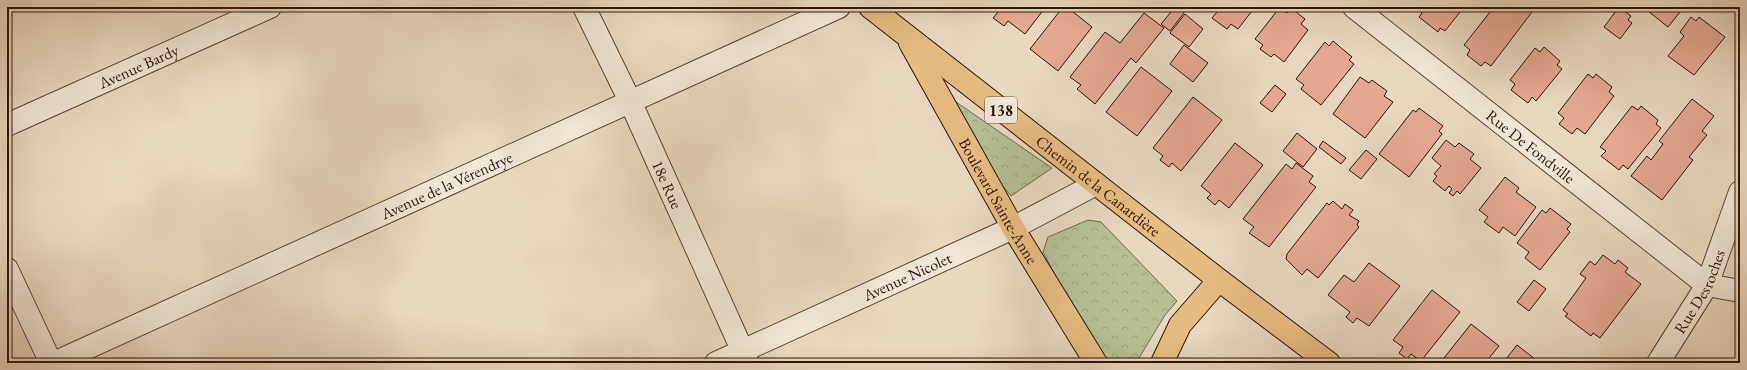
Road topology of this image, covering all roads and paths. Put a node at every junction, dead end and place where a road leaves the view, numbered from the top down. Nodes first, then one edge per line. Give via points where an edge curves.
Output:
1 (270, 7) edge
2 (584, 7) edge
3 (839, 7) edge
4 (870, 7) edge
5 (1354, 7) edge
6 (906, 35) junction
7 (630, 101) junction
8 (7, 125) edge
9 (1096, 184) junction
10 (1740, 192) edge
11 (1013, 228) junction
12 (7, 269) edge
13 (1219, 280) junction
14 (1707, 285) junction
15 (1740, 291) edge
16 (746, 357) edge
17 (52, 363) edge
18 (716, 363) edge
19 (1096, 363) edge
20 (1162, 363) edge
21 (1329, 363) edge
22 (1658, 363) edge

1 - 8 street, Avenue Bardy
2 - 7 street, 18e Rue
3 - 7 street, Avenue de la Vérendrye
4 - 6 main road, Chemin de la Canardière / 138
5 - 14 street, Rue De Fondville
6 - 9 main road, Chemin de la Canardière / 138
6 - 11 main road, Boulevard Sainte-Anne / 138
7 - 16 street, 18e Rue
7 - 17 street, Avenue de la Vérendrye
9 - 11 street, Avenue Nicolet
9 - 13 main road, Chemin de la Canardière / 138
10 - 14 street, Rue Desroches
11 - 16 street, Avenue Nicolet
11 - 19 main road, Boulevard Sainte-Anne / 138
12 - 17 street
13 - 20 main road via 1180,325
13 - 21 main road, Chemin de la Canardière
14 - 15 street
14 - 22 street, Rue Desroches
16 - 18 street, Avenue Nicolet

